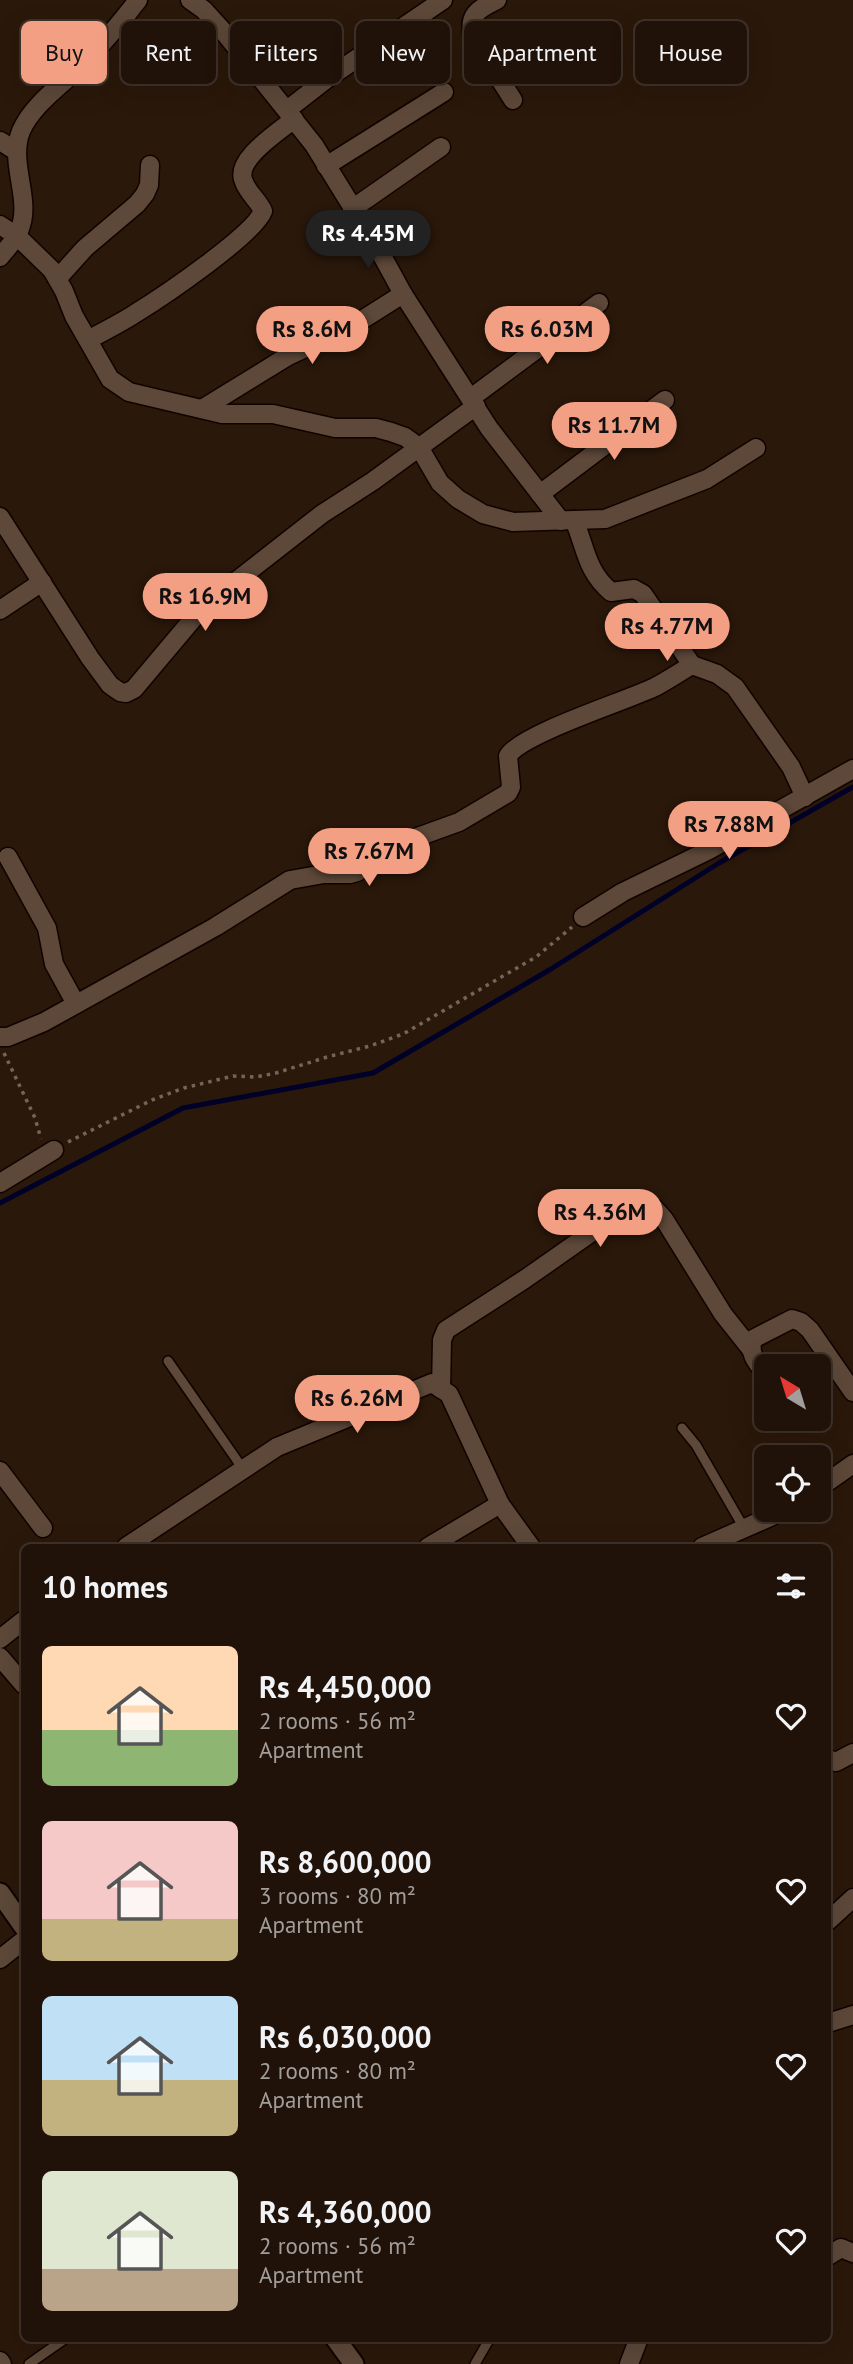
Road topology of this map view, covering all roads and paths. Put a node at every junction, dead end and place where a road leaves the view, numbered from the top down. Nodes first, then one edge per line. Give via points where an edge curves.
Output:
1 (138, 0) edge
2 (190, 0) edge
3 (443, 0) edge
4 (497, 0) edge
5 (444, 92) dead end
6 (513, 100) dead end
7 (290, 115) junction
8 (0, 141) edge
9 (441, 148) dead end
10 (16, 151) junction
11 (150, 165) dead end
12 (327, 166) junction
13 (352, 209) junction
14 (0, 225) edge
15 (17, 236) junction
16 (0, 257) edge
17 (58, 278) junction
18 (403, 294) junction
19 (599, 303) dead end
20 (88, 340) junction
21 (665, 400) dead end
22 (473, 402) junction
23 (202, 409) junction
24 (419, 446) junction
25 (756, 448) dead end
26 (540, 494) junction
27 (0, 517) edge
28 (567, 521) junction
29 (42, 582) junction
30 (0, 610) edge
31 (692, 664) junction
32 (853, 769) edge
33 (805, 797) junction
34 (8, 856) dead end
35 (583, 917) joint
36 (76, 1004) junction
37 (0, 1037) edge
38 (0, 1045) edge
39 (54, 1150) junction
40 (0, 1183) edge
41 (750, 1348) junction
42 (754, 1357) edge
43 (168, 1361) dead end
44 (441, 1389) junction
45 (853, 1392) edge
46 (682, 1428) dead end
47 (853, 1464) edge
48 (243, 1469) junction
49 (0, 1471) edge
50 (831, 1480) edge
51 (500, 1504) junction
52 (758, 1522) edge
53 (43, 1528) dead end
54 (744, 1528) junction
55 (130, 1544) edge
56 (433, 1544) edge
57 (529, 1544) edge
58 (709, 1544) edge
59 (21, 1622) edge
60 (0, 1639) edge
61 (0, 1657) edge
62 (21, 1682) edge
63 (853, 1753) edge
64 (831, 1760) edge
65 (0, 1893) edge
66 (853, 1898) edge
67 (831, 1918) edge
68 (21, 1923) edge
69 (21, 1942) edge
70 (0, 1959) edge
71 (853, 2015) edge
72 (831, 2022) edge
73 (853, 2253) edge
74 (831, 2254) edge
75 (60, 2342) edge
76 (338, 2342) edge
77 (488, 2342) edge
78 (637, 2342) edge
79 (29, 2364) edge
80 (354, 2364) edge
81 (475, 2364) edge
82 (629, 2364) edge

1 - 10 street via 86,61 33,112
2 - 7 street via 223,31
3 - 7 street via 328,78
4 - 6 street via 473,15 470,26
5 - 12 street
7 - 12 street
7 - 20 street via 243,165 243,181 263,211 260,218 242,237 135,314
8 - 10 street
9 - 13 street
10 - 15 street via 22,202
11 - 17 street via 149,185 137,204
12 - 13 street
13 - 18 street
14 - 15 street
15 - 16 street
15 - 17 street
17 - 20 street
18 - 22 street
18 - 23 street
19 - 22 street
20 - 23 street via 110,379 129,392
21 - 26 street
22 - 24 street
22 - 26 street
23 - 24 street via 222,414 273,414 335,428 376,428
24 - 28 street via 440,483 483,514 513,522
24 - 29 street via 203,607 126,693 110,685
25 - 28 street via 708,479 605,519
26 - 28 street
27 - 29 street
28 - 31 street via 603,585 611,592 634,589 643,594
29 - 30 street
31 - 33 street via 735,687 791,767
31 - 36 street via 655,687 516,746 508,756 511,787 489,806 401,843 357,872 290,880
32 - 33 street
33 - 35 street
34 - 36 street via 47,928 54,964
35 - 39 path via 536,957 402,1034 276,1073 233,1076 184,1088
36 - 37 street
38 - 39 path via 44,1146
39 - 40 street
41 - 42 street
41 - 44 street via 723,1314 664,1219 646,1206 622,1210 446,1330
41 - 45 street via 754,1339 780,1324 792,1319 801,1322
43 - 48 lane
44 - 48 street via 432,1383 277,1447
44 - 51 street via 449,1394
46 - 54 lane
47 - 50 street
48 - 55 street
49 - 53 street
51 - 56 street
51 - 57 street
52 - 54 street
54 - 58 street
59 - 60 street
61 - 62 street
63 - 64 street
65 - 68 street
66 - 67 street
69 - 70 street
71 - 72 street
73 - 74 street via 841,2248
75 - 79 lane
76 - 80 street
77 - 81 lane
78 - 82 street

